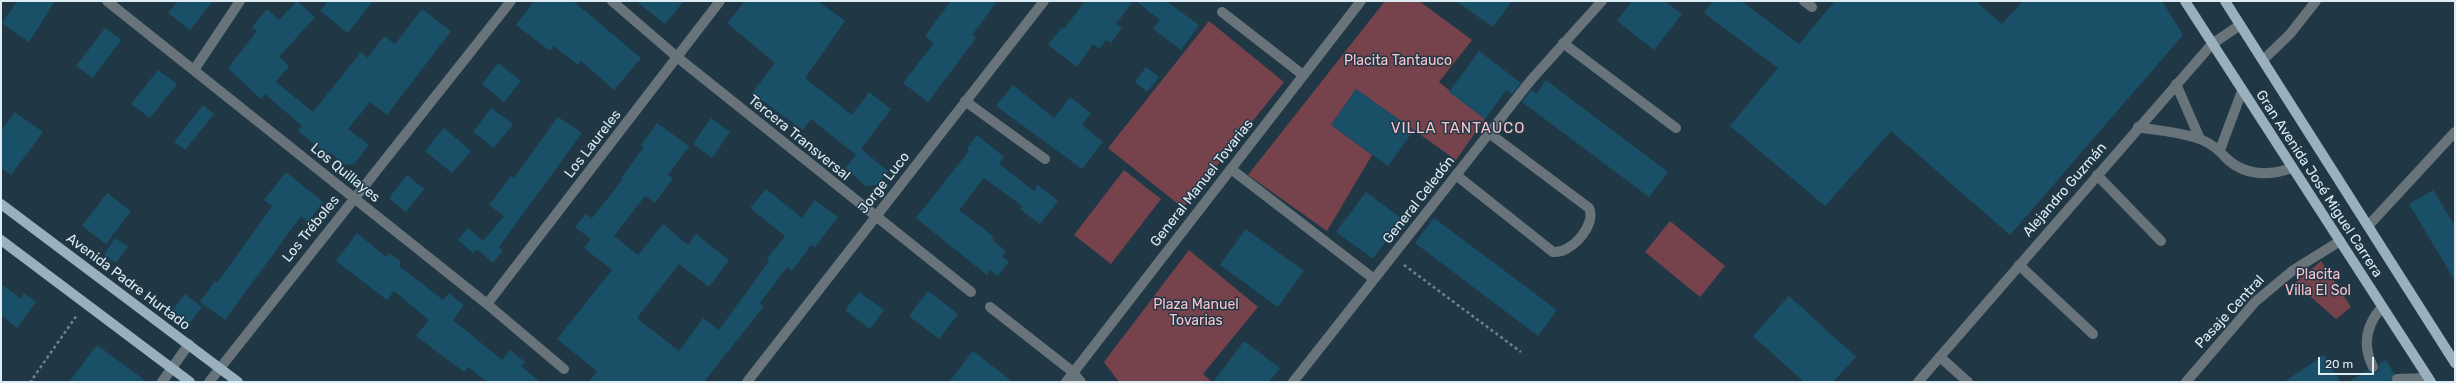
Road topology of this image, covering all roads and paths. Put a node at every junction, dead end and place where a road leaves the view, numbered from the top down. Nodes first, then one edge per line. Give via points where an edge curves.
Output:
1 (107, 1) edge
2 (240, 1) edge
3 (511, 1) edge
4 (612, 1) edge
5 (720, 1) edge
6 (1044, 1) edge
7 (1361, 1) edge
8 (1602, 1) edge
9 (2185, 1) edge
10 (2225, 1) edge
11 (2316, 1) edge
12 (1222, 12) dead end
13 (2240, 25) junction
14 (1563, 43) junction
15 (2212, 44) junction
16 (677, 57) junction
17 (2263, 60) junction
18 (194, 70) junction
19 (1303, 75) junction
20 (2176, 84) junction
21 (2242, 91) junction
22 (966, 101) junction
23 (1676, 128) dead end
24 (2138, 128) junction
25 (2455, 132) edge
26 (1489, 133) junction
27 (2200, 139) junction
28 (2220, 150) junction
29 (1046, 159) dead end
30 (2292, 168) junction
31 (1231, 169) junction
32 (1456, 175) junction
33 (2097, 175) junction
34 (354, 198) junction
35 (1, 204) edge
36 (875, 217) junction
37 (2368, 226) junction
38 (1, 240) edge
39 (2161, 241) dead end
40 (2340, 241) junction
41 (1392, 256) junction
42 (2019, 265) junction
43 (1374, 280) junction
44 (971, 292) dead end
45 (86, 304) junction
46 (487, 304) junction
47 (990, 307) dead end
48 (2382, 307) junction
49 (2093, 334) dead end
50 (189, 344) junction
51 (1521, 352) dead end
52 (1940, 357) junction
53 (2455, 363) edge
54 (2372, 367) dead end
55 (172, 368) junction
56 (219, 368) junction
57 (564, 369) dead end
58 (1073, 372) junction
59 (2396, 379) dead end
60 (2429, 380) edge
61 (33, 382) edge
62 (162, 382) edge
63 (190, 382) edge
64 (209, 382) edge
65 (238, 382) edge
66 (747, 382) edge
67 (1066, 382) edge
68 (1081, 382) edge
69 (1293, 382) edge
70 (1918, 382) edge
71 (1968, 382) edge
72 (2186, 382) edge

1 - 18 street, Los Quillayes
2 - 18 street
3 - 34 street, Los Tréboles
4 - 16 street, Tercera Transversal
5 - 16 street, Los Laureles
6 - 22 street, Jorge Luco
7 - 19 street, General Manuel Tovarias
8 - 14 street, General Celedón
9 - 15 main road, Gran Avenida José Miguel Carrera
10 - 13 main road, Gran Avenida José Miguel Carrera
11 - 17 street via 2290,34
12 - 19 street
13 - 15 street, Alejandro Guzmán
13 - 17 main road, Gran Avenida José Miguel Carrera
14 - 23 street
14 - 26 street, General Celedón
15 - 20 street, Alejandro Guzmán
15 - 21 main road, Gran Avenida José Miguel Carrera
16 - 36 street, Tercera Transversal
16 - 46 street, Los Laureles
17 - 37 main road, Gran Avenida José Miguel Carrera
18 - 34 street, Los Quillayes
19 - 31 street, General Manuel Tovarias
20 - 24 street, Alejandro Guzmán
20 - 27 street
21 - 28 street
21 - 30 main road, Gran Avenida José Miguel Carrera
22 - 29 street
22 - 36 street, Jorge Luco
24 - 27 street
24 - 33 street, Alejandro Guzmán
25 - 37 street
26 - 32 street, General Celedón
26 - 32 street via 1590,208 1592,215 1589,226 1567,250 1553,252
27 - 28 street
28 - 30 street via 2233,163 2254,172 2273,173
30 - 40 main road, Gran Avenida José Miguel Carrera
31 - 43 street
31 - 58 street, General Manuel Tovarias
32 - 41 street, General Celedón
33 - 39 street
33 - 42 street, Alejandro Guzmán
34 - 46 street, Los Quillayes
34 - 56 street, Los Tréboles
35 - 50 main road, Avenida Padre Hurtado
36 - 44 street, Tercera Transversal
36 - 66 street, Jorge Luco
37 - 53 main road, Gran Avenida José Miguel Carrera
38 - 45 main road
40 - 48 main road, Gran Avenida José Miguel Carrera
40 - 72 street, Pasaje Central via 2292,271 2259,298
41 - 43 street, General Celedón
41 - 51 path
42 - 49 street
42 - 52 street, Alejandro Guzmán
43 - 69 street, General Celedón
45 - 55 main road
45 - 61 path via 31,380
46 - 57 street, Los Quillayes
47 - 58 street
48 - 54 street via 2374,316 2367,336 2368,357
48 - 60 main road, Gran Avenida José Miguel Carrera
50 - 55 street
50 - 56 main road, Avenida Padre Hurtado
52 - 70 street, Alejandro Guzmán
52 - 71 street
55 - 62 street
55 - 63 main road
56 - 64 street, Los Tréboles
56 - 65 main road, Avenida Padre Hurtado
58 - 67 street, General Manuel Tovarias
58 - 68 street
59 - 60 street

